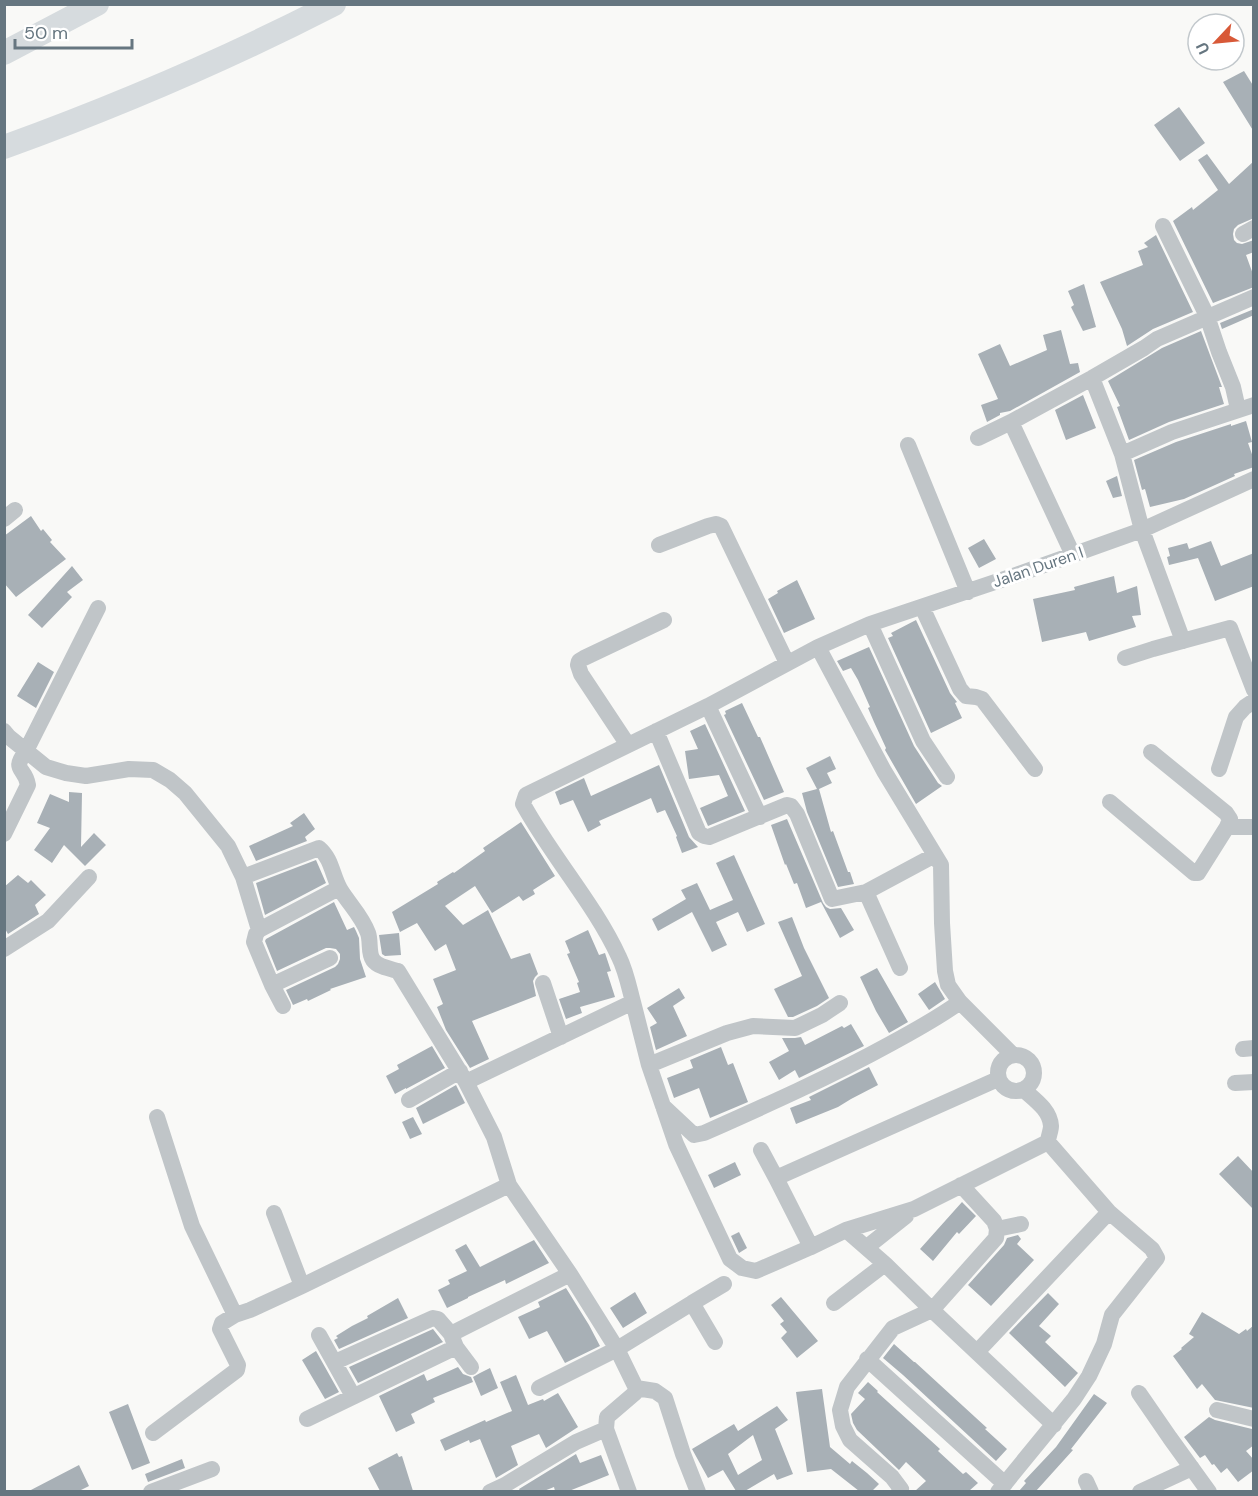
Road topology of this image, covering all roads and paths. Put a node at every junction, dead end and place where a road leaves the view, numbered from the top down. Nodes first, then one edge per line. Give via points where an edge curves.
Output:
1 (97, 4) edge
2 (334, 4) edge
3 (4, 53) edge
4 (4, 147) edge
5 (1163, 226) dead end
6 (1254, 297) edge
7 (1207, 316) junction
8 (1092, 378) junction
9 (1246, 407) edge
10 (1011, 422) junction
11 (978, 438) dead end
12 (908, 445) dead end
13 (1122, 454) junction
14 (1254, 479) edge
15 (1142, 530) junction
16 (659, 545) dead end
17 (1074, 555) junction
18 (968, 592) junction
19 (922, 607) junction
20 (98, 608) dead end
21 (664, 620) dead end
22 (870, 624) junction
23 (1183, 641) junction
24 (818, 647) junction
25 (1125, 658) dead end
26 (787, 663) junction
27 (1254, 690) edge
28 (1254, 701) edge
29 (708, 706) junction
30 (4, 731) edge
31 (656, 731) junction
32 (628, 745) junction
33 (26, 751) junction
34 (1151, 752) dead end
35 (1035, 769) dead end
36 (1219, 769) dead end
37 (947, 777) dead end
38 (1110, 802) dead end
39 (760, 817) junction
40 (1227, 827) junction
41 (1254, 827) edge
42 (4, 834) edge
43 (935, 855) junction
44 (89, 877) dead end
45 (243, 877) junction
46 (339, 888) junction
47 (866, 892) junction
48 (259, 930) junction
49 (4, 949) edge
50 (330, 958) dead end
51 (900, 968) dead end
52 (543, 983) dead end
53 (272, 985) junction
54 (633, 1002) junction
55 (960, 1002) junction
56 (840, 1003) dead end
57 (283, 1006) dead end
58 (561, 1037) junction
59 (1013, 1055) junction
60 (649, 1065) junction
61 (463, 1077) junction
62 (998, 1079) junction
63 (1254, 1082) edge
64 (1235, 1083) dead end
65 (1024, 1090) junction
66 (409, 1100) dead end
67 (663, 1105) junction
68 (157, 1117) dead end
69 (1048, 1142) junction
70 (761, 1150) dead end
71 (776, 1178) junction
72 (510, 1185) junction
73 (961, 1185) junction
74 (914, 1209) junction
75 (1109, 1212) junction
76 (274, 1213) dead end
77 (1021, 1224) dead end
78 (997, 1229) junction
79 (846, 1230) junction
80 (811, 1247) junction
81 (867, 1247) junction
82 (885, 1264) junction
83 (570, 1274) junction
84 (724, 1284) dead end
85 (302, 1286) junction
86 (693, 1303) junction
87 (834, 1303) dead end
88 (932, 1310) junction
89 (235, 1315) junction
90 (319, 1335) dead end
91 (453, 1340) junction
92 (715, 1342) dead end
93 (617, 1349) junction
94 (977, 1352) junction
95 (867, 1359) junction
96 (335, 1362) junction
97 (471, 1367) dead end
98 (539, 1388) dead end
99 (636, 1388) junction
100 (1139, 1393) dead end
101 (353, 1396) junction
102 (1217, 1410) dead end
103 (307, 1419) dead end
104 (1254, 1419) edge
105 (1054, 1425) junction
106 (606, 1429) junction
107 (153, 1433) dead end
108 (1192, 1468) junction
109 (212, 1469) dead end
110 (184, 1486) edge
111 (1002, 1488) edge
112 (152, 1491) edge
113 (490, 1491) edge
114 (628, 1491) edge
115 (698, 1491) edge
116 (899, 1491) edge
117 (1140, 1491) edge
118 (1209, 1491) edge

1 - 3 highway
2 - 4 highway via 132,98
5 - 7 street
6 - 7 street
7 - 8 street via 1157,339
7 - 9 street via 1233,387
8 - 10 street
8 - 13 street
9 - 13 street
10 - 11 street
10 - 17 street
12 - 18 street
13 - 15 street
14 - 15 street, Jalan Duren I
15 - 17 street, Jalan Duren I
15 - 23 street
16 - 26 street via 708,526 721,526
17 - 18 street, Jalan Duren I
18 - 19 street, Jalan Duren I
19 - 22 street, Jalan Duren I
19 - 35 street via 960,689 966,696 982,699
20 - 33 street
21 - 32 street via 579,661 586,682
22 - 24 street, Jalan Duren I
22 - 37 street via 923,741
23 - 25 street
23 - 27 street via 1230,628
24 - 26 street, Jalan Duren I
24 - 43 street via 884,771
26 - 29 street, Jalan Duren I
28 - 36 street via 1236,717
29 - 31 street, Jalan Duren I
29 - 39 street
30 - 33 street
31 - 32 street, Jalan Duren I
31 - 39 street via 699,834 709,837
32 - 54 street, Jalan Duren I via 526,795 523,804 610,939
33 - 42 street via 18,765 28,785
33 - 45 street via 46,767 66,773 86,776 129,769 153,771 170,780 228,846
34 - 40 street via 1226,813 1230,819
38 - 40 street via 1196,874
39 - 47 street via 791,806 832,898
40 - 41 street
43 - 47 street
43 - 55 street via 941,866 945,971 948,985
44 - 49 street via 48,921
45 - 46 street via 320,848
45 - 48 street
46 - 48 street
46 - 61 street via 367,930 374,961 399,971
47 - 51 street
48 - 53 street via 254,942
50 - 53 street
52 - 58 street
53 - 57 street
54 - 58 street
54 - 60 street
55 - 59 street
55 - 67 street via 783,1099 704,1133 694,1135
56 - 60 street via 795,1028 753,1026
58 - 61 street
59 - 62 street via 1003,1059 997,1068
59 - 65 street via 1020,1055 1032,1065 1033,1079
60 - 67 street
61 - 66 street
61 - 72 street via 494,1137
62 - 65 street via 1013,1092
62 - 71 street
63 - 64 street
65 - 69 street via 1048,1116
67 - 80 street via 676,1144 730,1259 742,1268 756,1271
68 - 89 street via 192,1226
69 - 73 street
69 - 75 street
70 - 71 street
71 - 80 street
72 - 83 street
72 - 85 street
73 - 74 street
73 - 78 street
74 - 79 street
74 - 81 street
75 - 94 street
75 - 105 street via 1152,1249 1157,1258 1112,1315 1089,1376
76 - 85 street
77 - 78 street
78 - 88 street via 996,1238
79 - 80 street
79 - 81 street
81 - 82 street
82 - 87 street
82 - 88 street
83 - 91 street
83 - 93 street
84 - 86 street
85 - 89 street
86 - 92 street
86 - 93 street
88 - 94 street
88 - 95 street via 893,1328
89 - 107 street via 222,1323 220,1329 237,1370
90 - 96 street
91 - 96 street via 438,1319 433,1318
91 - 97 street
91 - 101 street
93 - 98 street
93 - 99 street
94 - 105 street
95 - 111 street
95 - 116 street via 847,1387 840,1410 843,1426 850,1440 900,1486
96 - 101 street
99 - 106 street via 635,1394 607,1417
99 - 115 street via 655,1391 665,1398
100 - 108 street
101 - 103 street
102 - 104 street
105 - 111 street
106 - 113 street
106 - 114 street
108 - 117 street
108 - 118 street
109 - 110 street
110 - 112 street

